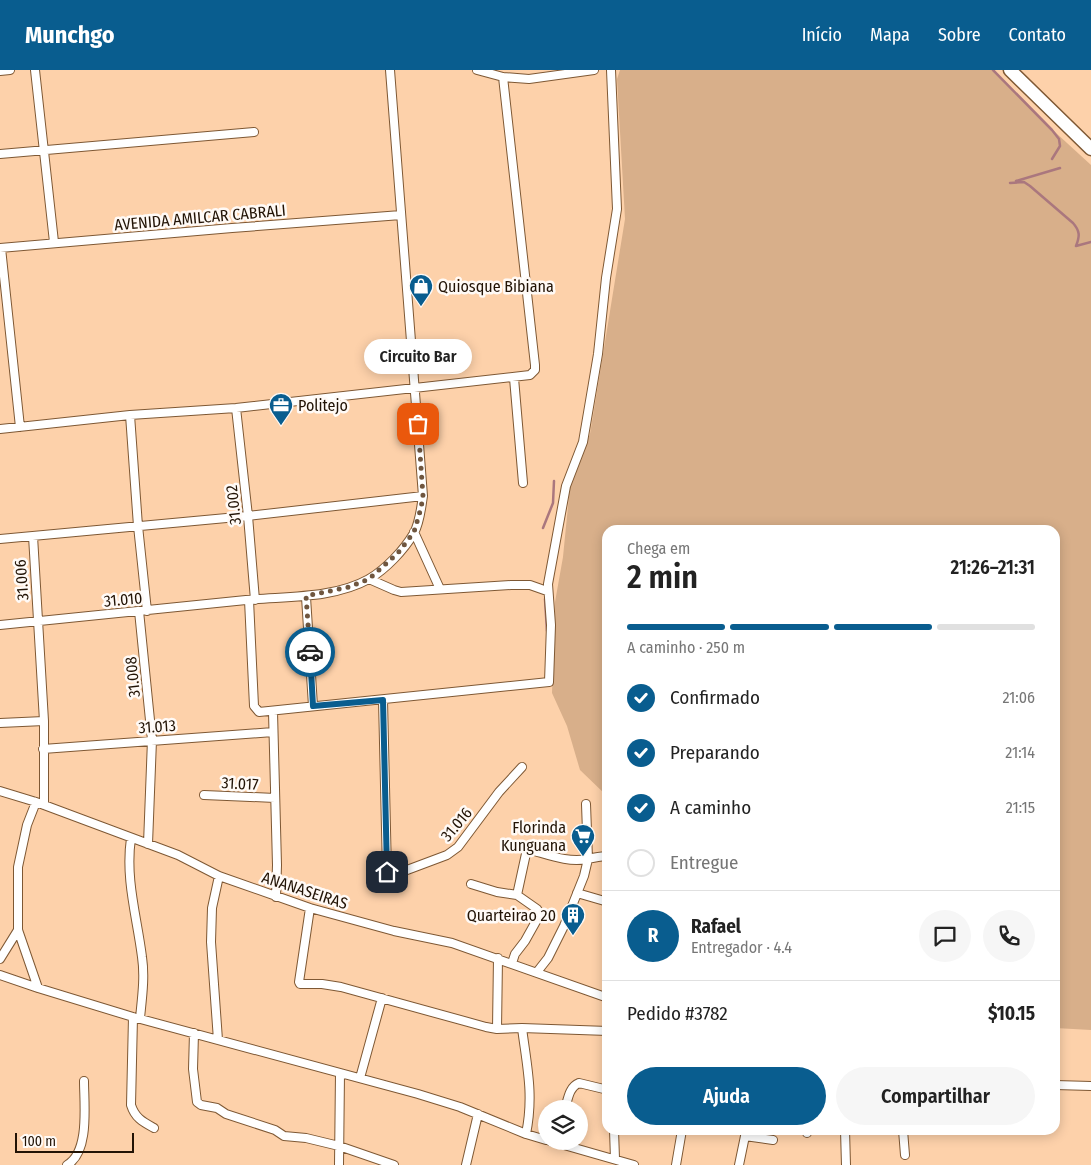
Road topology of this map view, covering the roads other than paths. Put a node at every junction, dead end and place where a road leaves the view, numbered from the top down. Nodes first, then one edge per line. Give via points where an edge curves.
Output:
1 (10, 70) edge
2 (35, 70) edge
3 (390, 70) edge
4 (594, 70) edge
5 (611, 70) edge
6 (1010, 70) edge
7 (0, 71) edge
8 (482, 71) edge
9 (503, 77) junction
10 (254, 132) dead end
11 (1088, 143) edge
12 (44, 149) junction
13 (0, 154) edge
14 (401, 215) junction
15 (54, 242) junction
16 (1, 248) edge
17 (514, 378) junction
18 (416, 388) junction
19 (236, 408) junction
20 (130, 415) junction
21 (20, 427) junction
22 (0, 429) edge
23 (523, 483) dead end
24 (423, 496) junction
25 (248, 516) junction
26 (138, 526) junction
27 (414, 532) junction
28 (32, 536) junction
29 (0, 539) edge
30 (369, 579) junction
31 (440, 589) junction
32 (547, 591) junction
33 (306, 596) junction
34 (252, 600) junction
35 (143, 611) junction
36 (38, 621) junction
37 (0, 625) edge
38 (383, 700) junction
39 (313, 706) junction
40 (273, 712) junction
41 (44, 721) junction
42 (0, 723) edge
43 (273, 732) junction
44 (152, 740) junction
45 (43, 749) junction
46 (522, 767) dead end
47 (0, 791) edge
48 (204, 795) dead end
49 (275, 798) junction
50 (36, 802) junction
51 (586, 804) dead end
52 (44, 805) junction
53 (131, 838) junction
54 (148, 844) junction
55 (602, 857) edge
56 (588, 859) junction
57 (218, 876) junction
58 (471, 884) dead end
59 (577, 893) junction
60 (517, 895) junction
61 (276, 897) junction
62 (602, 900) edge
63 (310, 908) junction
64 (18, 930) junction
65 (498, 958) junction
66 (0, 959) edge
67 (512, 963) junction
68 (538, 972) junction
69 (0, 974) edge
70 (38, 988) junction
71 (602, 996) edge
72 (382, 998) junction
73 (136, 1018) junction
74 (497, 1028) junction
75 (522, 1028) junction
76 (602, 1031) edge
77 (194, 1033) junction
78 (218, 1040) junction
79 (340, 1073) junction
80 (360, 1078) junction
81 (84, 1081) dead end
82 (1060, 1085) edge
83 (1091, 1086) edge
84 (602, 1089) edge
85 (568, 1100) edge
86 (478, 1114) junction
87 (154, 1128) dead end
88 (526, 1134) junction
89 (615, 1135) edge
90 (681, 1135) edge
91 (845, 1135) edge
92 (903, 1135) edge
93 (538, 1137) edge
94 (773, 1140) dead end
95 (339, 1146) junction
96 (581, 1150) edge
97 (905, 1155) dead end
98 (620, 1162) edge
99 (68, 1165) edge
100 (338, 1165) edge
101 (394, 1165) edge
102 (466, 1165) edge
103 (634, 1165) edge
104 (676, 1165) edge
105 (739, 1165) edge
106 (846, 1165) edge

1 - 7 street
2 - 12 street
3 - 14 street
4 - 9 street via 529,79
5 - 32 street via 617,210 583,442 566,486
6 - 11 main road
8 - 9 street
9 - 17 street via 535,365 530,375
10 - 12 street
12 - 13 street
12 - 15 street
14 - 15 street, AVENIDA AMILCAR CABRALI
14 - 18 street
15 - 16 street, AVENIDA AMILCAR CABRALI
16 - 21 street
17 - 18 street
17 - 23 street
18 - 19 street
18 - 24 street
19 - 20 street
19 - 25 street, 31.002
20 - 21 street
20 - 26 street, 31.008
21 - 22 street
24 - 25 street
24 - 27 street
25 - 26 street
25 - 34 street, 31.002
26 - 28 street
26 - 35 street, 31.008
27 - 30 street via 398,553
27 - 31 street
28 - 29 street
28 - 36 street, 31.006
30 - 31 street via 401,592
30 - 33 street, 31.010 via 349,587
31 - 32 street via 530,585
32 - 38 street via 551,626 549,682
33 - 34 street, 31.010
33 - 39 street
34 - 35 street, 31.010
34 - 40 street, 31.002 via 254,706 260,712
35 - 36 street, 31.010
35 - 44 street, 31.008
36 - 37 street, 31.010
36 - 41 street, 31.006
38 - 39 street
38 - 46 street, 31.016 via 387,872 390,874 439,858 458,847
39 - 40 street
40 - 43 street
41 - 42 street
41 - 45 street, 31.006
43 - 44 street, 31.013
43 - 49 street
44 - 45 street, 31.013
44 - 54 street, 31.008
45 - 52 street, 31.006
47 - 50 street, ANANASEIRAS
48 - 49 street, 31.017
49 - 61 street
50 - 52 street, ANANASEIRAS
50 - 64 street via 26,825 18,867
51 - 56 street
52 - 53 street, ANANASEIRAS
53 - 54 street, ANANASEIRAS
53 - 73 street via 128,875 142,958 143,991
54 - 57 street, ANANASEIRAS
55 - 56 street
56 - 59 street
56 - 60 street via 552,856 527,849
57 - 61 street, ANANASEIRAS
57 - 78 street via 212,908 211,942
58 - 60 street
59 - 62 street
59 - 68 street via 562,931
60 - 67 street via 530,903 539,916
61 - 63 street, ANANASEIRAS
63 - 65 street, ANANASEIRAS via 452,943
63 - 72 street via 300,984 341,987
64 - 66 street
64 - 70 street
65 - 67 street, ANANASEIRAS
65 - 74 street
67 - 68 street, ANANASEIRAS
68 - 71 street, ANANASEIRAS
69 - 70 street
70 - 73 street
72 - 74 street via 486,1028
72 - 80 street
73 - 77 street
73 - 87 street via 131,1105 140,1120
74 - 75 street
75 - 76 street
75 - 88 street via 531,1089
77 - 78 street
77 - 95 street via 197,1102 284,1136
78 - 79 street
79 - 80 street
79 - 95 street
80 - 86 street
81 - 99 street via 84,1132 74,1159
82 - 83 street
84 - 85 street via 575,1084
86 - 88 street
86 - 102 street
88 - 93 street
89 - 98 street
90 - 104 street
91 - 106 street
92 - 97 street
94 - 105 street via 745,1136
95 - 100 street
95 - 101 street
96 - 98 street
98 - 103 street

